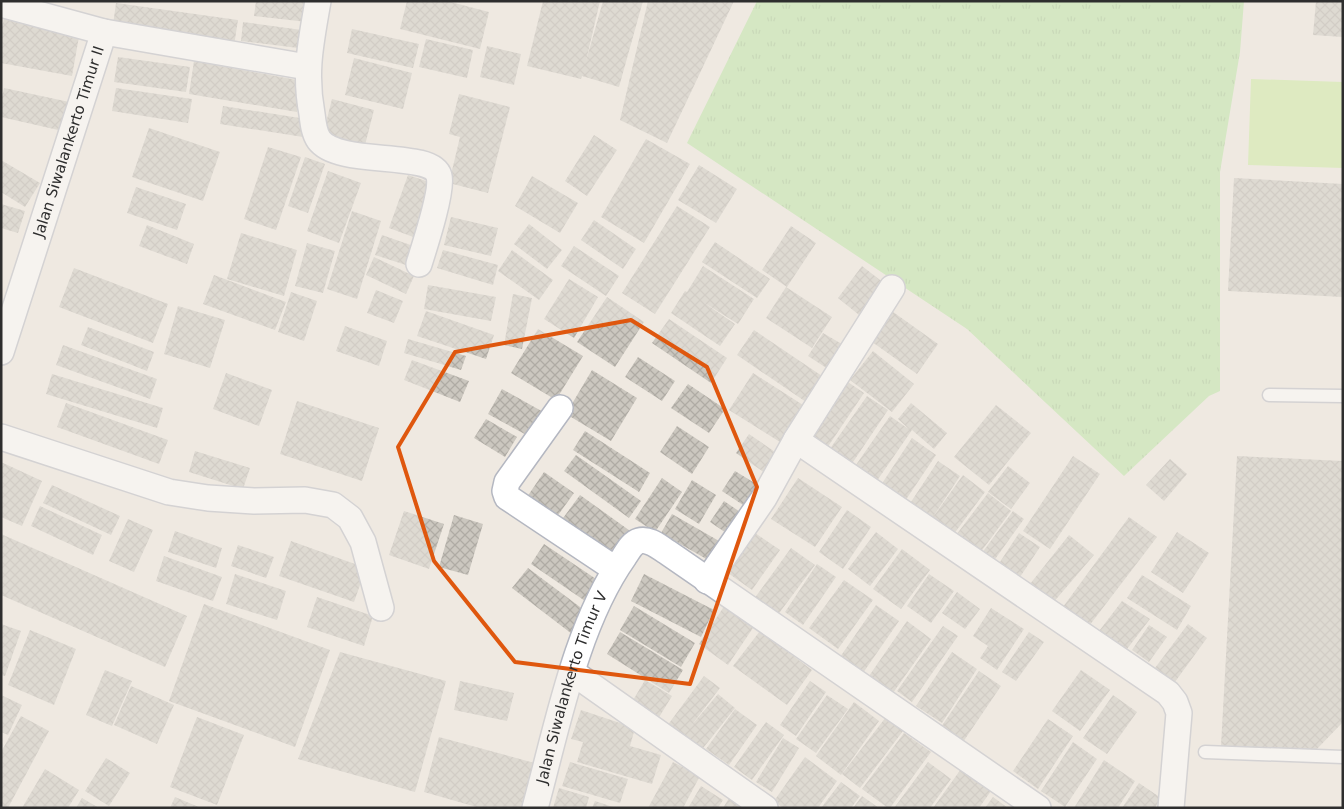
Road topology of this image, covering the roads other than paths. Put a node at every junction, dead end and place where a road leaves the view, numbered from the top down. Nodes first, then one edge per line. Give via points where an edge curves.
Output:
1 (318, 1) edge
2 (1, 4) edge
3 (104, 32) junction
4 (307, 68) junction
5 (419, 264) dead end
6 (892, 288) dead end
7 (1, 352) edge
8 (1269, 394) dead end
9 (1343, 396) edge
10 (560, 408) dead end
11 (1, 437) edge
12 (796, 440) junction
13 (616, 569) junction
14 (707, 581) junction
15 (381, 608) dead end
16 (572, 672) junction
17 (1205, 752) dead end
18 (1343, 757) edge
19 (535, 808) edge
20 (765, 808) edge
21 (1038, 808) edge
22 (1171, 808) edge

1 - 4 street
2 - 3 street, Jalan Siwalankerto Timur II
3 - 4 street
3 - 7 street, Jalan Siwalankerto Timur II
4 - 5 street via 314,127 326,146 350,154 420,163 439,173 435,207
6 - 12 street
8 - 9 lane
10 - 13 street via 507,482 505,491 508,497
11 - 15 street via 169,492 208,498 305,500 333,505 350,518 363,542
12 - 14 street via 764,498
12 - 22 street via 1168,694 1179,713
13 - 14 street, Jalan Siwalankerto Timur V via 632,545 647,541
13 - 16 street, Jalan Siwalankerto Timur V via 594,612
14 - 21 street, Jalan Siwalankerto Timur V
16 - 19 street, Jalan Siwalankerto Timur V
16 - 20 street
17 - 18 lane

